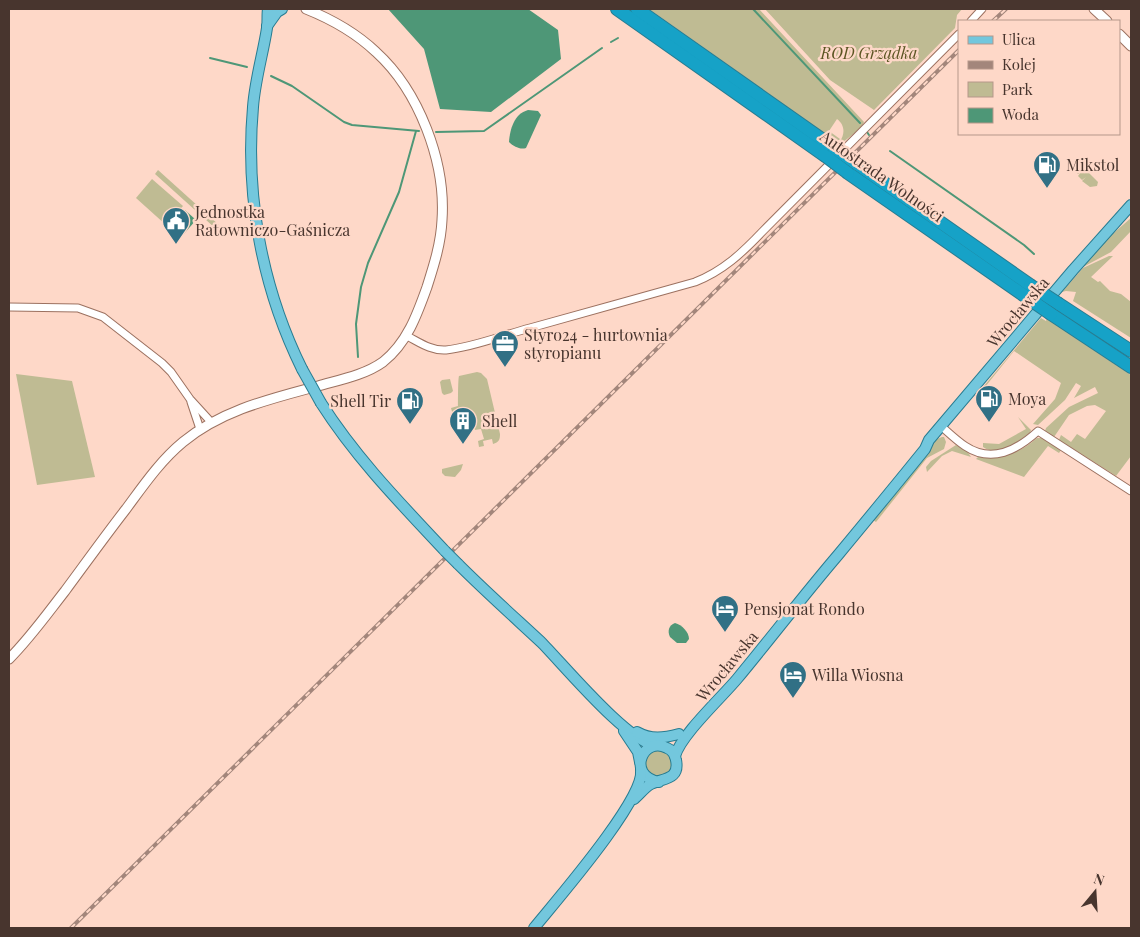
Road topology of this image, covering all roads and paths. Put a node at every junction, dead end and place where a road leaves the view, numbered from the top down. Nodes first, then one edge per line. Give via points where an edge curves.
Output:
1 (268, 9) edge
2 (283, 9) edge
3 (306, 9) edge
4 (617, 9) edge
5 (637, 9) edge
6 (982, 9) edge
7 (1094, 9) edge
8 (317, 11) edge
9 (972, 20) edge
10 (1105, 20) edge
11 (267, 27) junction
12 (958, 35) edge
13 (1120, 35) edge
14 (1131, 46) edge
15 (828, 151) junction
16 (1131, 205) edge
17 (1026, 290) junction
18 (9, 307) edge
19 (407, 336) junction
20 (1131, 351) edge
21 (1131, 367) edge
22 (190, 400) junction
23 (212, 422) junction
24 (941, 426) junction
25 (200, 429) junction
26 (1131, 491) edge
27 (9, 659) edge
28 (616, 720) junction
29 (695, 725) junction
30 (679, 734) junction
31 (659, 745) junction
32 (675, 756) junction
33 (641, 766) junction
34 (659, 782) junction
35 (631, 802) junction
36 (534, 928) edge

1 - 11 main road
2 - 11 main road
3 - 8 street
4 - 15 highway, Autostrada Wolności
5 - 15 highway, Autostrada Wolności
6 - 9 street
7 - 10 street
8 - 19 street via 363,41 395,72 419,113 437,160 443,202 440,240
11 - 28 main road, bridge via 252,120 254,204 269,283 302,369 321,404 367,467 458,564 541,642
12 - 19 street via 745,249 711,276 454,348 436,350
13 - 14 street
15 - 17 highway, Autostrada Wolności, bridge
16 - 24 main road, Wrocławska
17 - 20 highway, Autostrada Wolności, bridge via 1060,304
17 - 21 highway, Autostrada Wolności, bridge via 1051,314
18 - 22 street via 78,308 103,317 162,363
19 - 23 street via 382,363 360,374 241,408
22 - 23 street
22 - 25 street
23 - 25 street
24 - 26 street via 966,447 989,454 1012,450 1038,432
24 - 29 main road, Wrocławska via 901,468 837,555 731,686
25 - 27 street via 158,467
28 - 30 main road via 652,738
28 - 31 main road via 644,742
28 - 33 main road via 638,752
29 - 30 main road, Wrocławska
29 - 32 main road, Wrocławska
30 - 31 main road, Wrocławska via 668,744
31 - 32 main road via 669,748
31 - 33 main road via 646,749
32 - 34 main road via 675,770
33 - 34 main road via 650,780
33 - 35 main road via 641,779
34 - 35 main road via 650,785
35 - 36 main road

